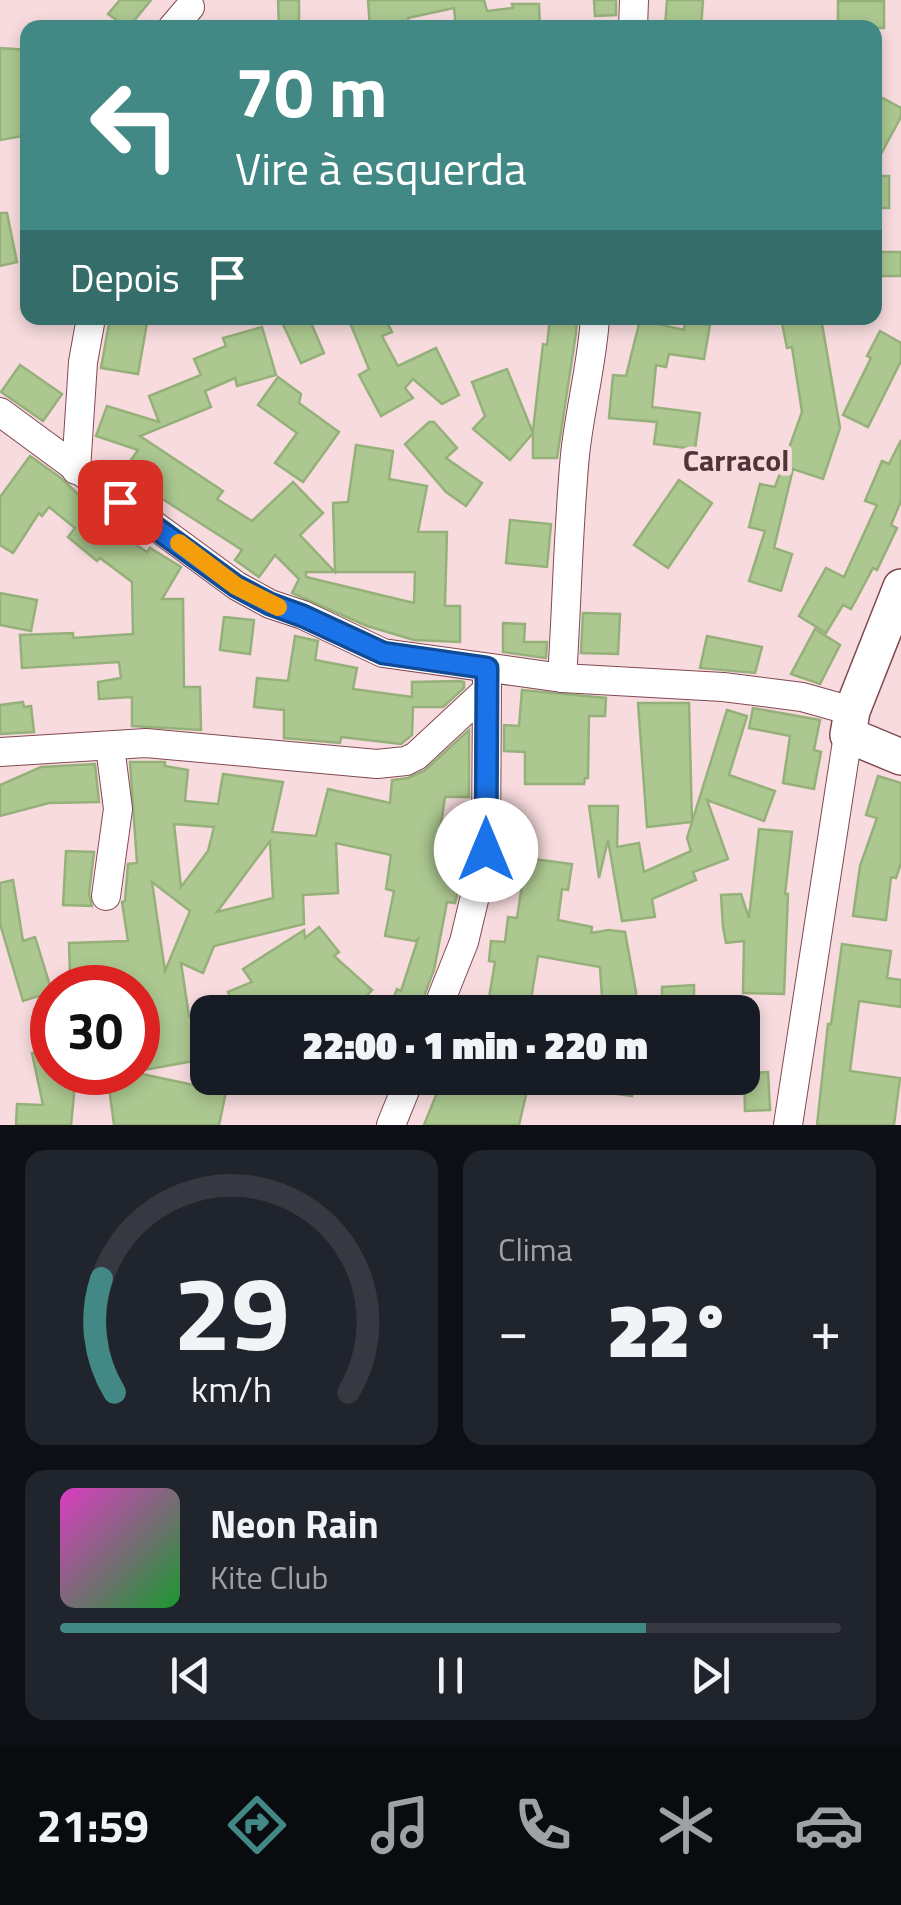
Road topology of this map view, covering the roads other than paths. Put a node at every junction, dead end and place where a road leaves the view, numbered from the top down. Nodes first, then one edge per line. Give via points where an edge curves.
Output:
1 (90, 325) edge
2 (595, 325) edge
3 (0, 412) edge
4 (76, 470) junction
5 (901, 587) edge
6 (562, 678) junction
7 (487, 680) junction
8 (850, 723) junction
9 (110, 746) junction
10 (0, 752) edge
11 (901, 758) edge
12 (106, 896) dead end
13 (443, 995) edge
14 (403, 1095) edge
15 (391, 1125) edge
16 (788, 1125) edge

1 - 4 street
2 - 6 street via 575,460
3 - 4 street
4 - 7 street via 270,604 383,653
5 - 8 main road
6 - 7 street
6 - 8 street via 802,697
7 - 9 street via 406,761 377,764 182,744
7 - 13 street via 486,850 464,942
8 - 11 main road
8 - 16 street
9 - 10 street
9 - 12 street via 118,809
14 - 15 street

